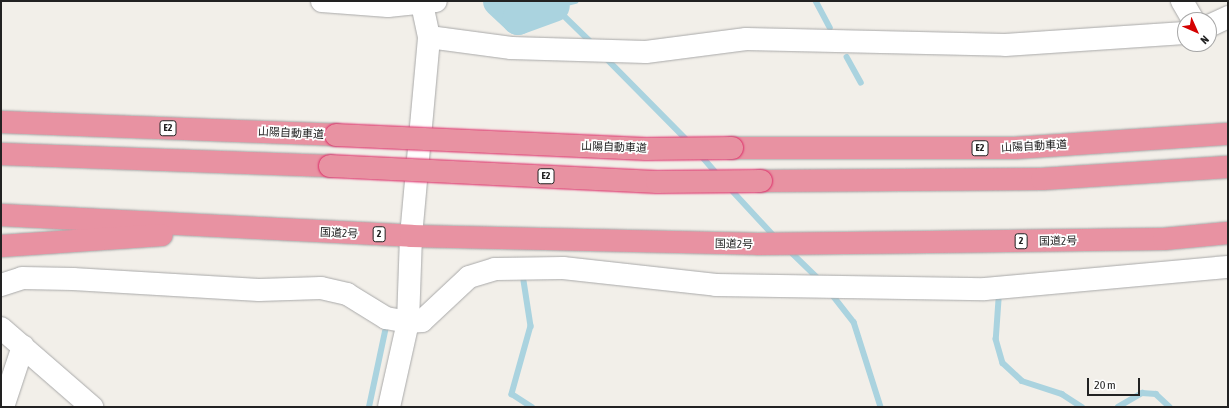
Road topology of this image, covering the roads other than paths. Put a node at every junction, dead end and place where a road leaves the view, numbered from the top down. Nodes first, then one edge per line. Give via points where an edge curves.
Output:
1 (322, 1) edge
2 (1182, 1) edge
3 (429, 3) edge
4 (1188, 12) edge
5 (1228, 17) edge
6 (1217, 22) edge
7 (1177, 34) edge
8 (428, 36) junction
9 (1, 122) edge
10 (1228, 134) edge
11 (1, 154) edge
12 (1228, 167) edge
13 (1, 215) edge
14 (241, 228) junction
15 (1228, 233) edge
16 (411, 236) junction
17 (1, 246) edge
18 (1228, 267) edge
19 (1, 285) edge
20 (408, 322) junction
21 (1, 328) edge
22 (23, 346) junction
23 (3, 407) edge
24 (92, 407) edge
25 (389, 407) edge

1 - 3 street
2 - 4 street
3 - 8 street
5 - 6 street
7 - 8 street via 1005,45 746,39 624,51 511,48
8 - 16 street
9 - 10 highway, 山陽自動車道 / E2, bridge via 646,149 1015,148
11 - 12 highway, E2, bridge via 330,166 657,182 1042,179
13 - 14 highway, 国道2号 / 2
14 - 16 highway, 国道2号 / 2
14 - 17 highway, 国道2号 / 2
15 - 16 highway, 国道2号 / 2 via 1164,239 813,244
16 - 20 street
18 - 20 street via 984,289 716,285 562,268 495,269 469,278 422,321
19 - 20 street via 22,278 259,290 320,288 346,294 386,318
20 - 25 street
21 - 22 street
22 - 23 street
22 - 24 street

